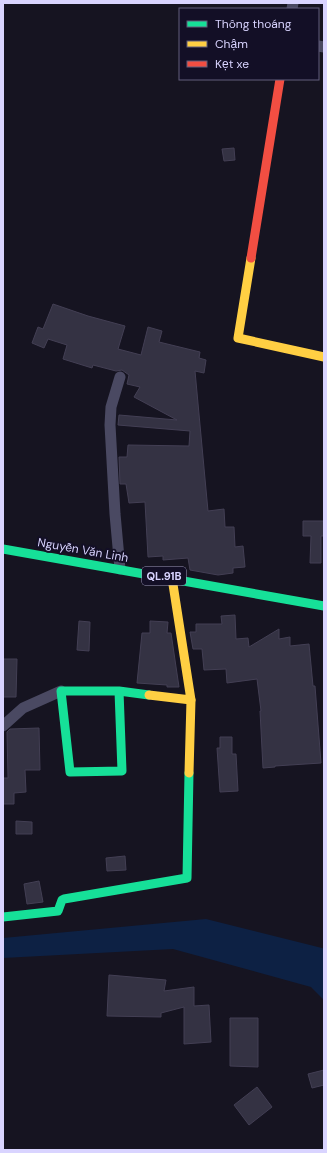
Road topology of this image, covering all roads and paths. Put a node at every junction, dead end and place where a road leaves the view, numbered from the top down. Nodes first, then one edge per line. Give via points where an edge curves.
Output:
1 (280, 80) edge
2 (324, 357) edge
3 (120, 377) dead end
4 (3, 549) edge
5 (120, 569) junction
6 (172, 578) junction
7 (324, 606) edge
8 (61, 691) junction
9 (119, 691) junction
10 (191, 700) junction
11 (3, 726) edge
12 (3, 917) edge

1 - 2 main road via 238,338
3 - 5 street via 111,407 110,424
4 - 5 main road, Nguyễn Văn Linh / QL.91B
5 - 6 main road, Nguyễn Văn Linh / QL.91B
6 - 7 main road, Nguyễn Văn Linh / QL.91B
6 - 10 main road
8 - 9 main road
8 - 9 main road via 70,772 122,772
8 - 11 street via 23,708
9 - 10 main road
10 - 12 main road via 187,878 64,899 58,910

